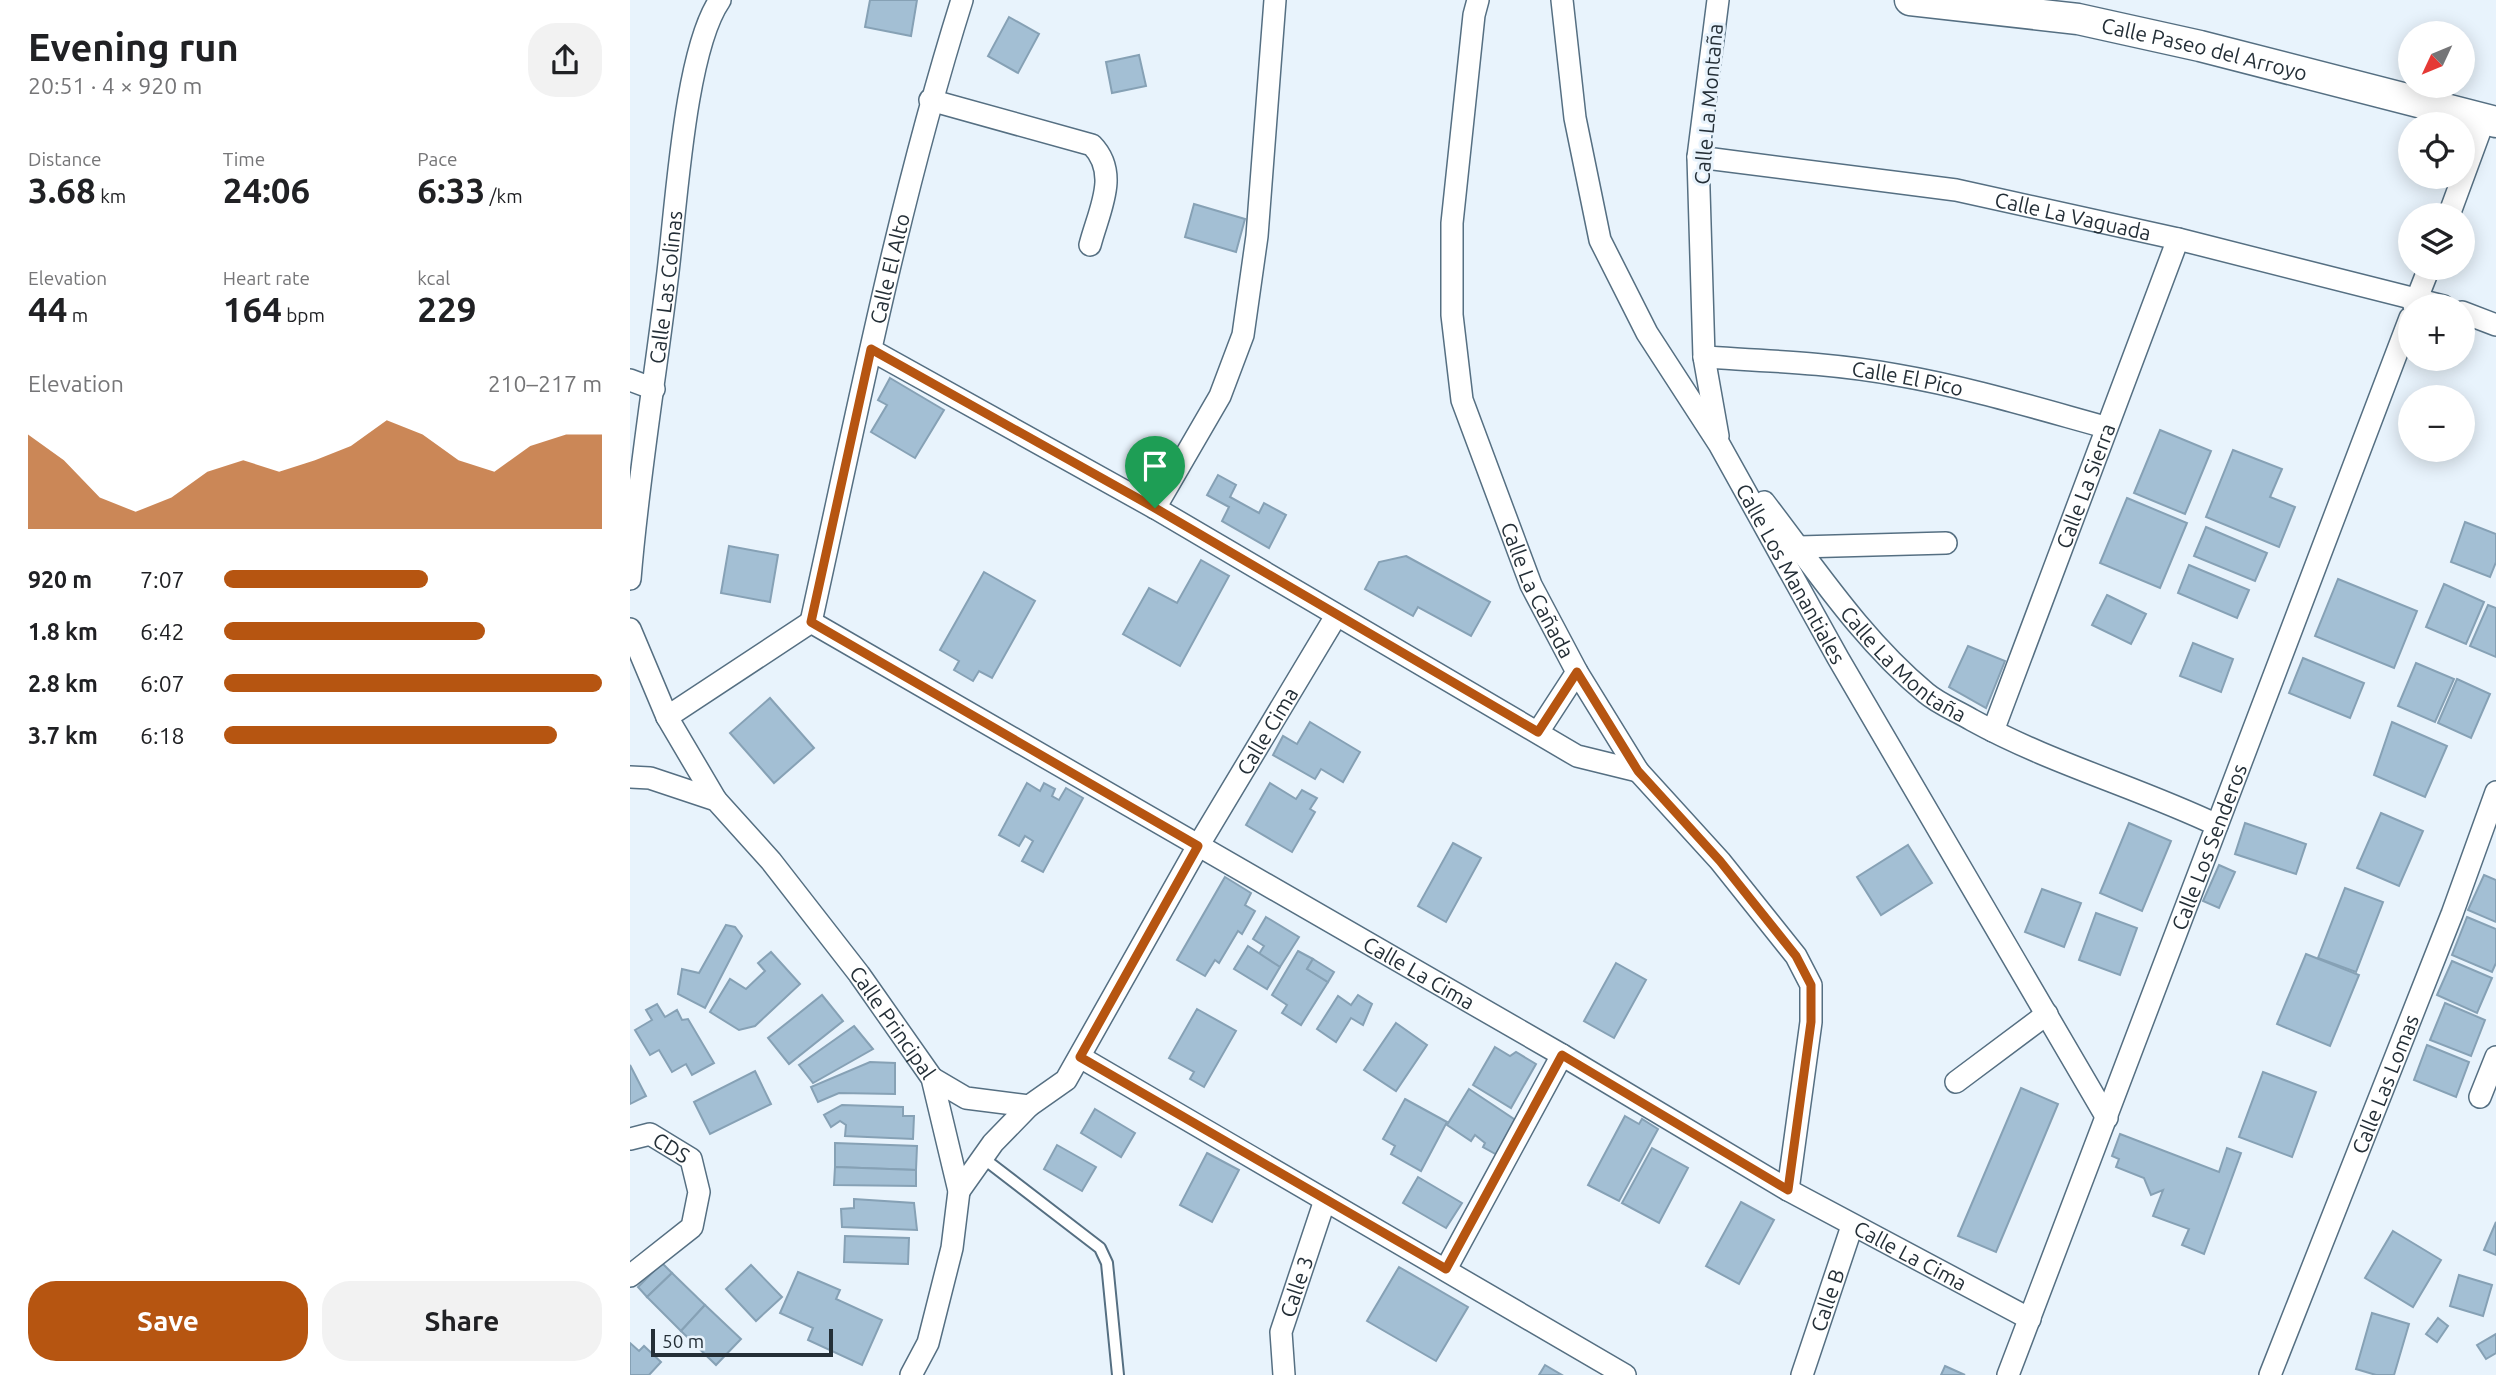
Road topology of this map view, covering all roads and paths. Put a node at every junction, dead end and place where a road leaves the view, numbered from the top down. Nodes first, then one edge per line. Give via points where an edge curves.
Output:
1 (720, 0) edge
2 (962, 0) edge
3 (1275, 0) edge
4 (1478, 0) edge
5 (1562, 0) edge
6 (1717, 0) edge
7 (1910, 0) edge
8 (930, 100) junction
9 (2490, 121) edge
10 (1698, 157) junction
11 (2454, 203) edge
12 (2178, 239) junction
13 (1090, 245) dead end
14 (2398, 303) edge
15 (2475, 317) edge
16 (2496, 324) edge
17 (871, 349) junction
18 (2398, 350) edge
19 (1704, 357) junction
20 (630, 380) edge
21 (654, 389) junction
22 (2105, 427) junction
23 (1719, 444) junction
24 (1155, 508) junction
25 (1946, 543) dead end
26 (1799, 547) junction
27 (630, 579) edge
28 (1336, 616) junction
29 (811, 622) junction
30 (630, 629) edge
31 (1577, 672) junction
32 (667, 717) junction
33 (1993, 731) junction
34 (1538, 732) junction
35 (1638, 771) junction
36 (630, 777) edge
37 (2496, 792) edge
38 (716, 800) junction
39 (2217, 825) junction
40 (1198, 846) junction
41 (2047, 1014) junction
42 (1562, 1055) junction
43 (1080, 1057) junction
44 (2496, 1057) edge
45 (932, 1078) junction
46 (1956, 1082) dead end
47 (2480, 1097) dead end
48 (1029, 1107) junction
49 (2106, 1118) junction
50 (630, 1139) edge
51 (983, 1158) junction
52 (1788, 1190) junction
53 (959, 1191) junction
54 (1325, 1200) junction
55 (1852, 1226) junction
56 (1446, 1269) junction
57 (631, 1274) edge
58 (2029, 1319) junction
59 (911, 1375) edge
60 (1118, 1375) edge
61 (1284, 1375) edge
62 (1625, 1375) edge
63 (1802, 1375) edge
64 (2008, 1375) edge
65 (2270, 1375) edge

1 - 21 street, Calle Las Colinas via 712,11 688,114
2 - 8 street, Calle El Alto
3 - 24 street via 1257,236 1244,335 1220,396
4 - 31 street, Calle La Cañada via 1452,223 1451,315 1462,400 1531,585
5 - 23 street, Calle Los Manantiales via 1575,118 1600,240 1647,334
6 - 10 street, Calle La Montaña
7 - 9 main road, Calle Paseo del Arroyo via 2078,19
8 - 13 street via 1092,145 1107,167 1107,179
8 - 17 street, Calle El Alto
9 - 11 street
10 - 12 street, Calle La Vaguada via 1956,190
10 - 19 street, Calle La Montaña
12 - 14 street, Calle La Vaguada
12 - 22 street, Calle La Sierra
15 - 16 street
17 - 24 street
17 - 29 street, Calle El Alto
18 - 39 street, Calle Los Senderos
19 - 22 street, Calle El Pico via 1897,374
19 - 23 street, Calle La Montaña
20 - 21 street
21 - 27 street, Calle Las Colinas via 637,494
22 - 33 street, Calle La Sierra
23 - 26 street, Calle La Montaña
23 - 41 street, Calle Los Manantiales
24 - 28 street
25 - 26 street
26 - 33 street, Calle La Montaña via 1869,639 1927,695
28 - 34 street
28 - 40 street, Calle Cima
29 - 32 street
29 - 40 street, Calle La Cima
30 - 32 street
31 - 34 street
31 - 35 street, Calle La Cañada
32 - 38 street
33 - 39 street, Calle La Montaña
34 - 35 street via 1577,755
35 - 52 street, Calle La Cañada via 1720,861 1796,956 1811,985 1811,1022
36 - 38 street, Calle Principal via 650,778
37 - 65 street, Calle Las Lomas
38 - 45 street, Calle Principal via 835,943
39 - 49 street, Calle Los Senderos
40 - 42 street, Calle La Cima
40 - 43 street, Calle Cima
41 - 46 street
41 - 49 street, Calle Los Manantiales
42 - 52 street, Calle La Cima
42 - 56 street
43 - 48 street, Calle Cima via 1066,1080
43 - 54 street
44 - 47 street
45 - 48 street via 966,1098
45 - 53 street, Calle Principal
48 - 51 street, Calle Cima
49 - 58 street, Calle Los Senderos
50 - 57 street, CDS via 650,1133 691,1159 699,1192 692,1227
51 - 53 street, Calle Cima
51 - 60 lane via 1100,1248 1107,1263
52 - 55 street, Calle La Cima
53 - 59 street, Calle Principal via 952,1248 929,1343
54 - 56 street
54 - 61 street, Calle 3 via 1281,1332
55 - 58 street, Calle La Cima
55 - 63 street, Calle B
56 - 62 street
58 - 64 street, Calle Los Senderos

